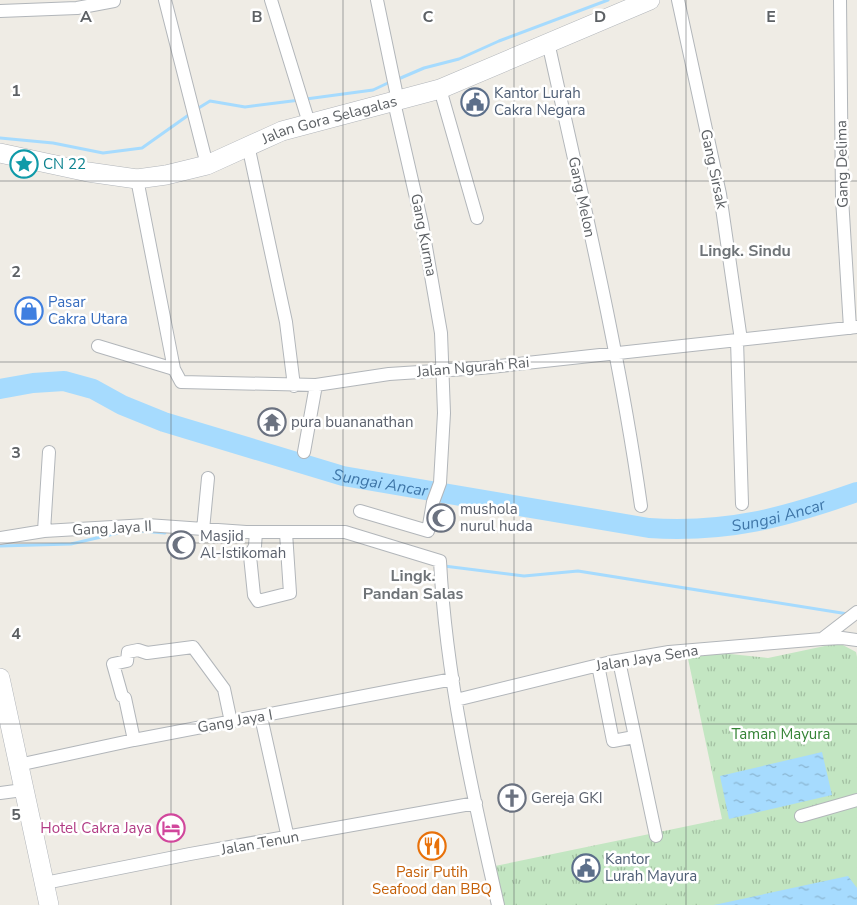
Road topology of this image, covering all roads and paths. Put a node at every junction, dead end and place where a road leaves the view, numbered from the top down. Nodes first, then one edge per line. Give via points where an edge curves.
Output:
1 (165, 0) edge
2 (271, 0) edge
3 (377, 0) edge
4 (650, 0) edge
5 (678, 0) edge
6 (840, 0) edge
7 (114, 1) edge
8 (0, 11) edge
9 (548, 42) junction
10 (440, 89) junction
11 (396, 97) junction
12 (307, 116) junction
13 (248, 146) junction
14 (0, 153) edge
15 (207, 165) junction
16 (137, 179) junction
17 (477, 218) dead end
18 (854, 327) edge
19 (739, 340) junction
20 (98, 346) dead end
21 (616, 352) junction
22 (174, 369) junction
23 (442, 370) junction
24 (294, 386) junction
25 (316, 386) junction
26 (49, 452) dead end
27 (304, 452) dead end
28 (208, 478) dead end
29 (742, 504) dead end
30 (641, 506) dead end
31 (360, 511) dead end
32 (203, 530) junction
33 (44, 531) junction
34 (0, 538) edge
35 (256, 538) junction
36 (286, 538) junction
37 (857, 612) edge
38 (822, 638) junction
39 (857, 640) edge
40 (619, 661) junction
41 (598, 665) junction
42 (0, 678) edge
43 (453, 679) junction
44 (456, 700) junction
45 (261, 717) junction
46 (231, 722) junction
47 (634, 737) junction
48 (134, 740) junction
49 (18, 765) junction
50 (23, 790) junction
51 (0, 792) edge
52 (857, 800) edge
53 (476, 804) junction
54 (801, 816) dead end
55 (656, 836) dead end
56 (288, 838) junction
57 (45, 883) junction
58 (49, 905) edge
59 (498, 905) edge

1 - 15 street
2 - 12 street
3 - 11 street, Gang Kurma
4 - 9 street, Jalan Gora Selagalas
5 - 19 street, Gang Sirsak via 720,194
6 - 18 street, Gang Delima via 842,198
7 - 8 street via 76,8
9 - 10 street, Jalan Gora Selagalas
9 - 21 street, Gang Melon
10 - 11 street, Jalan Gora Selagalas
10 - 17 street
11 - 12 street, Jalan Gora Selagalas
11 - 23 street, Gang Kurma via 433,278 441,333
12 - 13 street, Jalan Gora Selagalas
13 - 15 street, Jalan Gora Selagalas
13 - 24 street via 286,322
14 - 16 street, Jalan Gora Selagalas
15 - 16 street, Jalan Gora Selagalas
16 - 22 street
18 - 19 street, Jalan Ngurah Rai
19 - 21 street, Jalan Ngurah Rai
19 - 29 street, Gang Sirsak
20 - 22 street, Jalan Ngurah Rai
21 - 23 street, Jalan Ngurah Rai
21 - 30 street, Gang Melon
22 - 24 street, Jalan Ngurah Rai via 181,382
23 - 25 street, Jalan Ngurah Rai
23 - 31 street, Gang Kurma via 444,412 440,486 433,502 428,531
24 - 25 street, Jalan Ngurah Rai
25 - 27 street
26 - 33 street
28 - 32 street
32 - 33 street, Gang Jaya II via 154,525
32 - 35 street, Gang Jaya II
33 - 34 street, Gang Jaya II
35 - 36 street, Gang Jaya II
35 - 36 street via 250,556 254,595 258,601 290,594
36 - 43 street, Gang Jaya II via 345,532 438,564
37 - 38 street
38 - 39 street, Jalan Jaya Sena
38 - 40 street, Jalan Jaya Sena via 668,652
40 - 41 street, Jalan Jaya Sena
40 - 47 street
41 - 44 street, Jalan Jaya Sena
41 - 47 street via 613,741
42 - 49 street
43 - 44 street
43 - 45 street, Gang Jaya I
44 - 53 street
45 - 46 street, Gang Jaya I
45 - 56 street
46 - 48 street, Gang Jaya I
46 - 48 street via 224,689 193,647 147,653 138,650 128,652 127,661 113,664 125,698
47 - 55 street
48 - 49 street, Gang Jaya I
49 - 50 street
50 - 51 street
50 - 57 street
52 - 54 street
53 - 56 street, Jalan Tenun
53 - 59 street
56 - 57 street, Jalan Tenun
57 - 58 street

